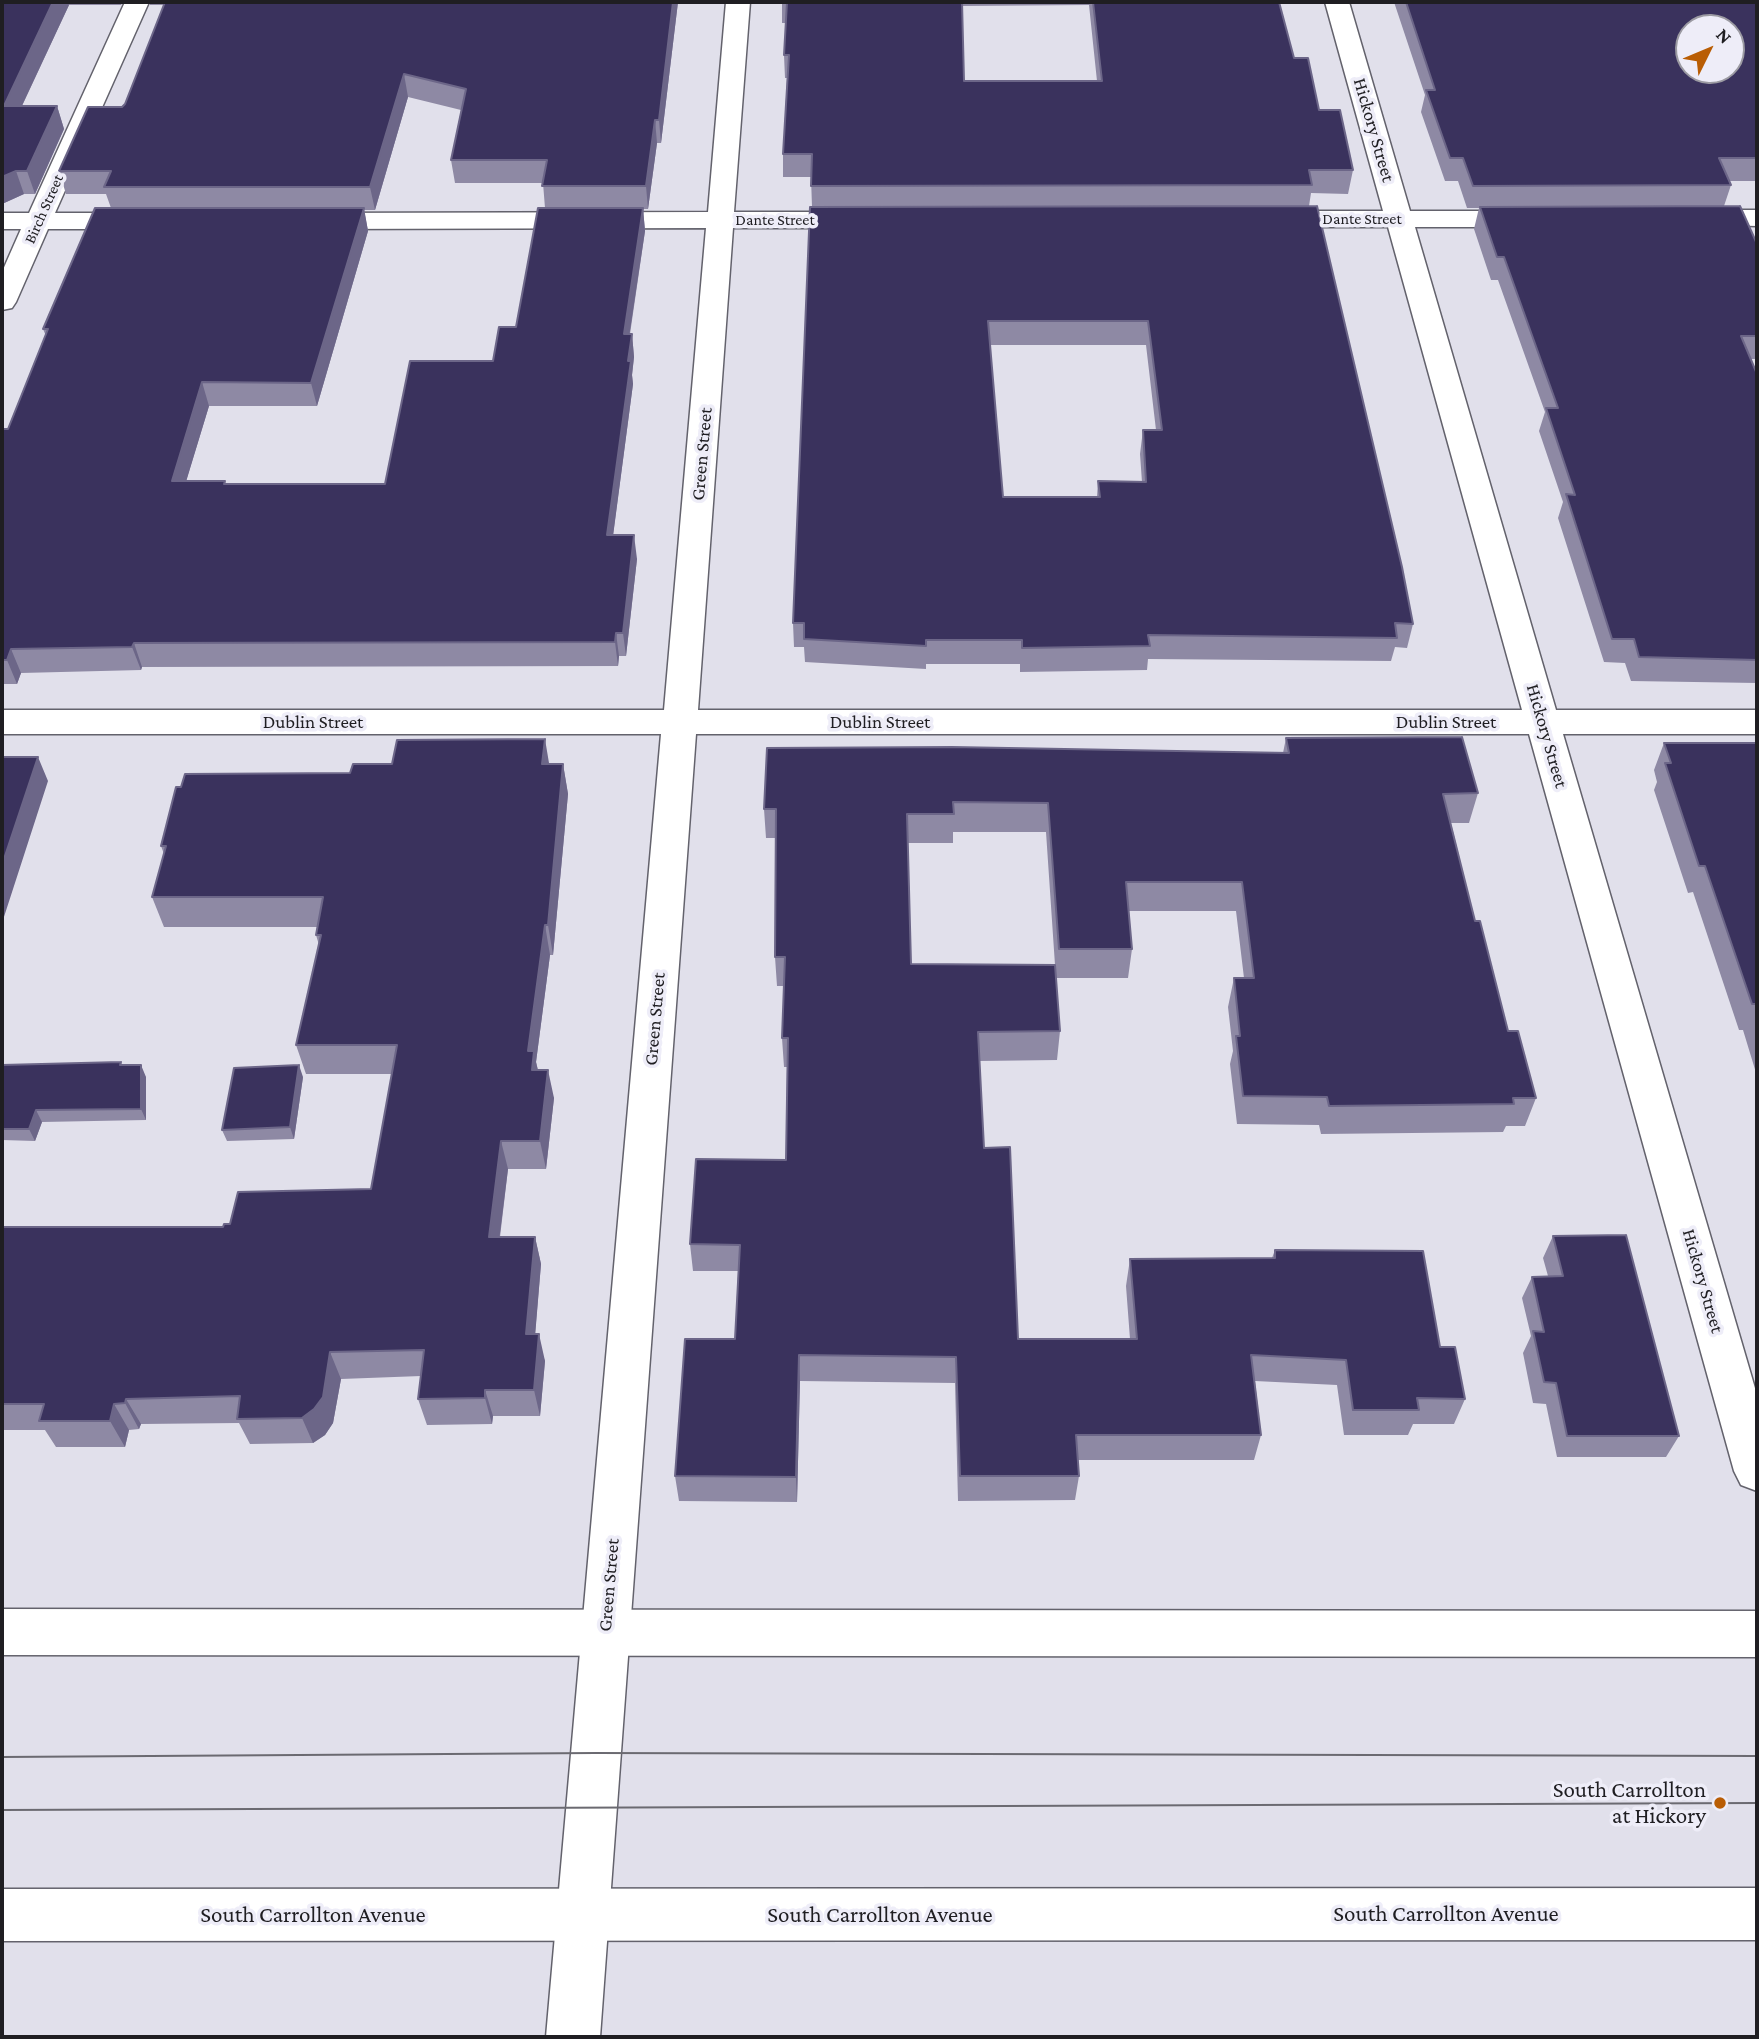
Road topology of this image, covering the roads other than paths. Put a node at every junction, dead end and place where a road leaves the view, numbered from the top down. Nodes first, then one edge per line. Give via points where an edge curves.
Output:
1 (137, 2) edge
2 (738, 2) edge
3 (1337, 2) edge
4 (1551, 218) edge
5 (1675, 218) edge
6 (1757, 218) edge
7 (1247, 219) edge
8 (1399, 219) junction
9 (720, 220) junction
10 (887, 220) edge
11 (2, 221) edge
12 (38, 221) junction
13 (163, 221) edge
14 (289, 221) edge
15 (2, 302) edge
16 (2, 722) edge
17 (680, 722) junction
18 (1543, 722) junction
19 (1757, 722) edge
20 (1757, 1471) edge
21 (2, 1632) edge
22 (605, 1633) junction
23 (1757, 1634) edge
24 (1757, 1914) edge
25 (2, 1915) edge
26 (584, 1915) junction
27 (573, 2037) edge

1 - 12 street, Birch Street
2 - 9 street, Green Street
3 - 8 street, Hickory Street
4 - 8 street, Dante Street
5 - 6 street
7 - 8 street, Dante Street
8 - 18 street, Hickory Street
9 - 10 street, Dante Street
9 - 14 street, Dante Street
9 - 17 street, Green Street
11 - 12 street
12 - 13 street
12 - 15 street, Birch Street
16 - 17 street, Dublin Street
17 - 18 street, Dublin Street
17 - 22 street, Green Street
18 - 19 street, Dublin Street
18 - 20 street, Hickory Street
21 - 22 street
22 - 23 street
22 - 26 street, Green Street
24 - 26 street, South Carrollton Avenue
25 - 26 street, South Carrollton Avenue
26 - 27 street, Green Street

